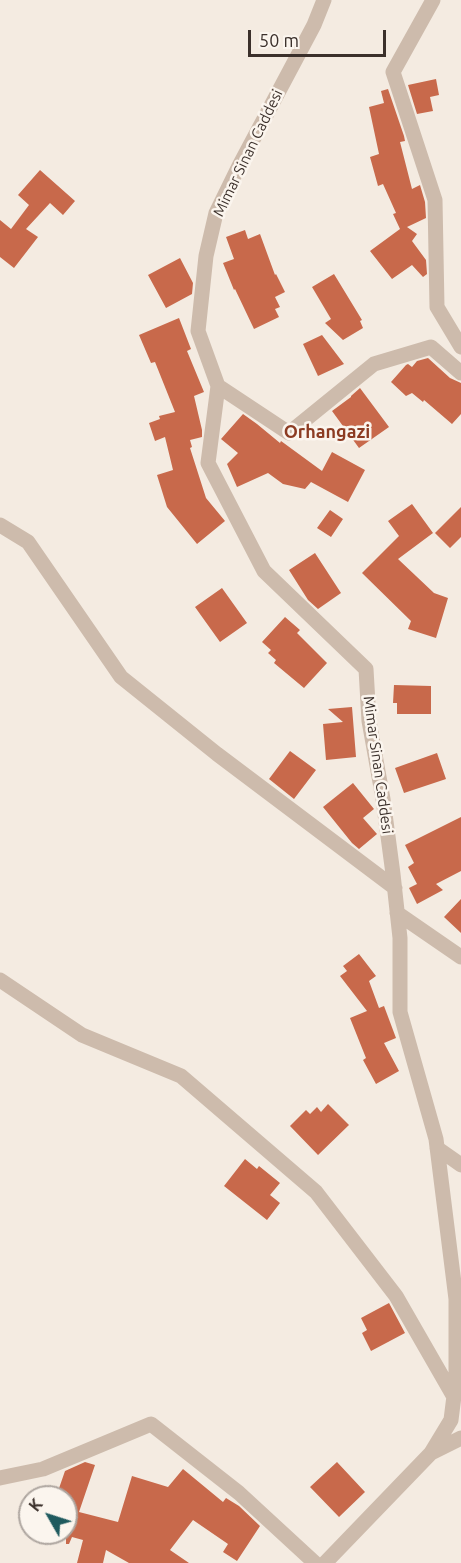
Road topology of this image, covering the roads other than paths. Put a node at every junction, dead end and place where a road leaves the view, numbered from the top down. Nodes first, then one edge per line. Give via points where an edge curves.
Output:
1 (324, 0) edge
2 (433, 0) edge
3 (461, 347) edge
4 (461, 373) edge
5 (218, 386) junction
6 (0, 525) edge
7 (395, 888) junction
8 (397, 913) junction
9 (461, 957) edge
10 (0, 980) edge
11 (437, 1148) junction
12 (461, 1165) edge
13 (454, 1397) junction
14 (461, 1438) edge
15 (432, 1453) junction
16 (0, 1478) edge
17 (315, 1563) edge
18 (325, 1563) edge

1 - 5 street, Mimar Sinan Caddesi via 216,213 206,256 198,331
2 - 3 street via 393,72 435,200 437,307
4 - 5 street via 431,347 374,364 289,433
5 - 7 street, Mimar Sinan Caddesi via 208,463 264,571 366,669 369,721
6 - 7 street via 28,542 121,677
7 - 8 street, Mimar Sinan Caddesi
8 - 9 street
8 - 11 street, Mimar Sinan Caddesi via 400,1012
10 - 13 street via 82,1035 181,1076 316,1192 396,1296
11 - 12 street
11 - 13 street, Mimar Sinan Caddesi via 456,1299
13 - 15 street, Mimar Sinan Caddesi via 451,1420
14 - 15 street
15 - 18 street, Mimar Sinan Caddesi
16 - 17 street via 43,1469 151,1424 239,1493

